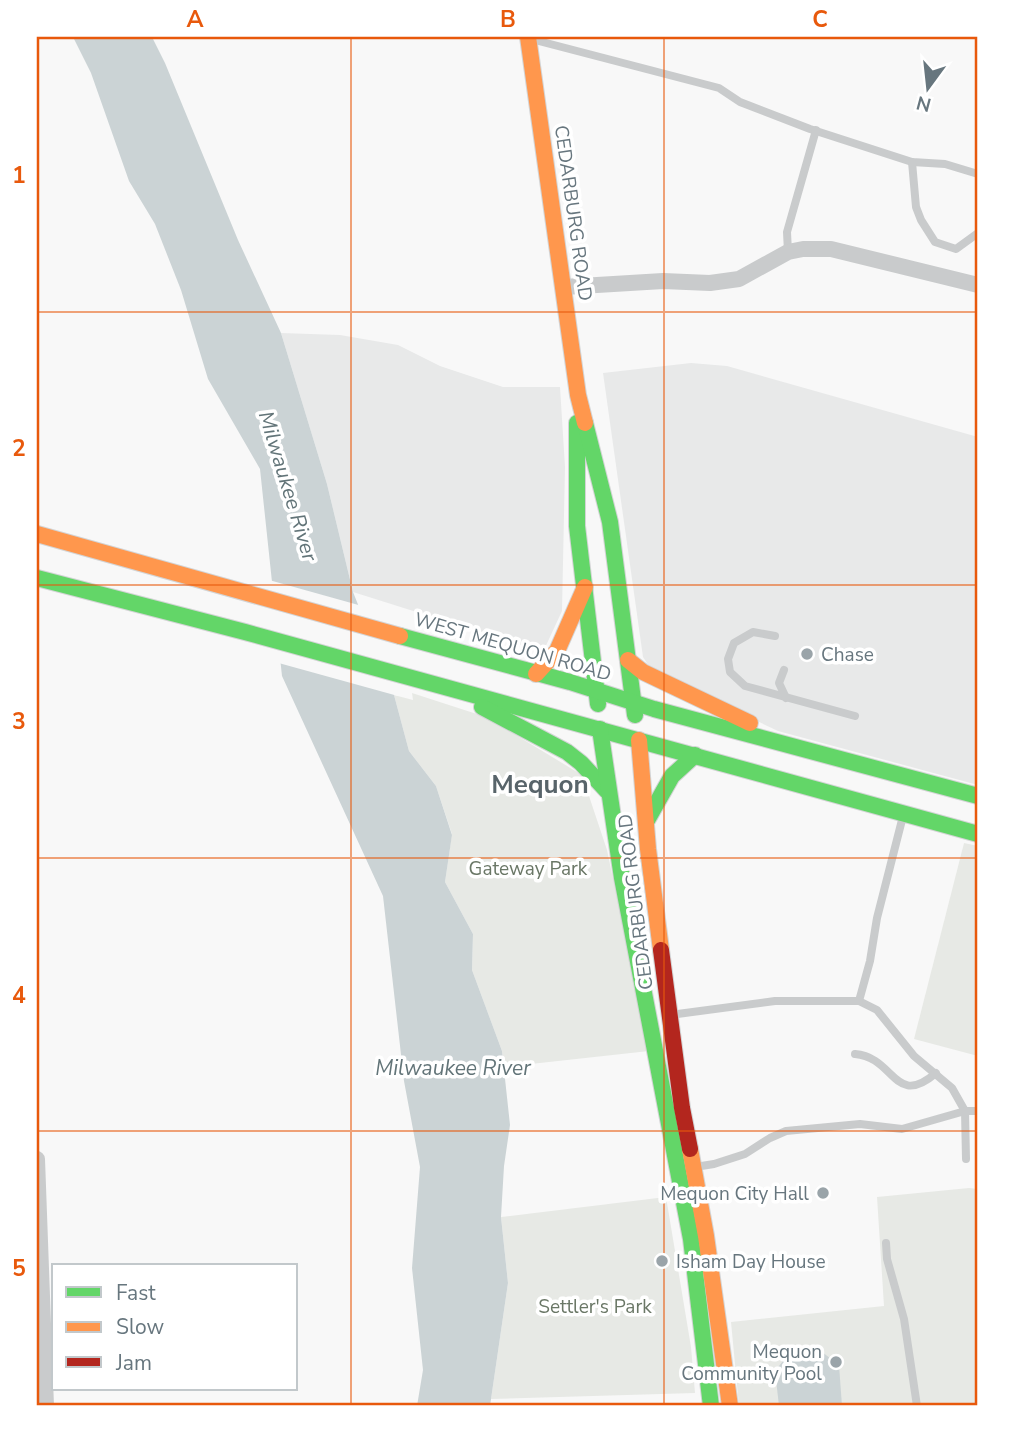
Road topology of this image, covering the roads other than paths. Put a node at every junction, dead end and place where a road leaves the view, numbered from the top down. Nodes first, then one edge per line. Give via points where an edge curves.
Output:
1 (528, 38) edge
2 (816, 131) junction
3 (912, 162) junction
4 (978, 174) edge
5 (978, 233) edge
6 (788, 252) junction
7 (978, 285) edge
8 (564, 288) junction
9 (578, 394) junction
10 (37, 534) edge
11 (37, 578) edge
12 (585, 587) junction
13 (775, 636) dead end
14 (628, 660) junction
15 (784, 670) dead end
16 (536, 674) junction
17 (415, 679) junction
18 (455, 690) junction
19 (597, 691) junction
20 (786, 698) junction
21 (634, 703) junction
22 (585, 707) junction
23 (855, 716) dead end
24 (600, 729) junction
25 (666, 732) dead end
26 (638, 734) junction
27 (784, 744) junction
28 (753, 753) dead end
29 (695, 755) junction
30 (607, 790) junction
31 (978, 796) edge
32 (904, 813) junction
33 (646, 822) junction
34 (978, 834) edge
35 (859, 1001) junction
36 (669, 1015) junction
37 (649, 1017) junction
38 (855, 1054) dead end
39 (936, 1073) junction
40 (965, 1111) junction
41 (978, 1111) edge
42 (37, 1159) edge
43 (966, 1159) dead end
44 (685, 1168) junction
45 (886, 1242) dead end
46 (46, 1406) edge
47 (711, 1406) edge
48 (730, 1406) edge
49 (917, 1406) edge

1 - 2 lane via 719,88 740,102
1 - 8 main road, CEDARBURG ROAD
2 - 3 lane
2 - 6 lane via 787,232
3 - 4 lane via 945,164
3 - 5 lane via 916,207 935,242 956,249
6 - 7 street via 831,249
6 - 8 street via 739,279
8 - 9 main road, CEDARBURG ROAD
9 - 12 main road, CEDARBURG ROAD via 577,526
9 - 14 main road, CEDARBURG ROAD via 610,522
10 - 16 main road, WEST MEQUON ROAD
11 - 17 main road
12 - 16 main road via 561,646
12 - 19 main road, CEDARBURG ROAD
13 - 20 lane via 753,632 734,643 728,659 730,673 746,686
14 - 21 main road, CEDARBURG ROAD
14 - 27 main road
15 - 20 lane via 779,683
16 - 19 main road, WEST MEQUON ROAD
17 - 18 main road
17 - 22 main road via 492,683
18 - 24 main road
18 - 30 main road via 567,752
19 - 21 main road, WEST MEQUON ROAD
19 - 22 main road, CEDARBURG ROAD
20 - 23 lane
21 - 22 main road
21 - 26 main road, CEDARBURG ROAD
21 - 27 main road, WEST MEQUON ROAD
22 - 24 main road, CEDARBURG ROAD
24 - 26 main road
24 - 30 main road, CEDARBURG ROAD
25 - 26 main road
26 - 29 main road
26 - 33 main road, CEDARBURG ROAD
27 - 28 main road via 774,751
27 - 31 main road, WEST MEQUON ROAD
29 - 32 main road
29 - 33 main road via 672,776
30 - 37 main road, CEDARBURG ROAD
32 - 34 main road
32 - 35 lane
33 - 36 main road, CEDARBURG ROAD
35 - 36 lane via 775,1001
35 - 39 lane via 877,1010 914,1056
36 - 37 lane
36 - 44 main road, CEDARBURG ROAD
37 - 44 main road, CEDARBURG ROAD
38 - 39 lane via 871,1057 913,1088
39 - 40 lane via 953,1088
40 - 41 lane
40 - 43 lane
40 - 44 lane via 902,1129 860,1124 786,1131 745,1154
42 - 46 street
44 - 47 main road, CEDARBURG ROAD
44 - 48 main road, CEDARBURG ROAD via 706,1236
45 - 49 lane

